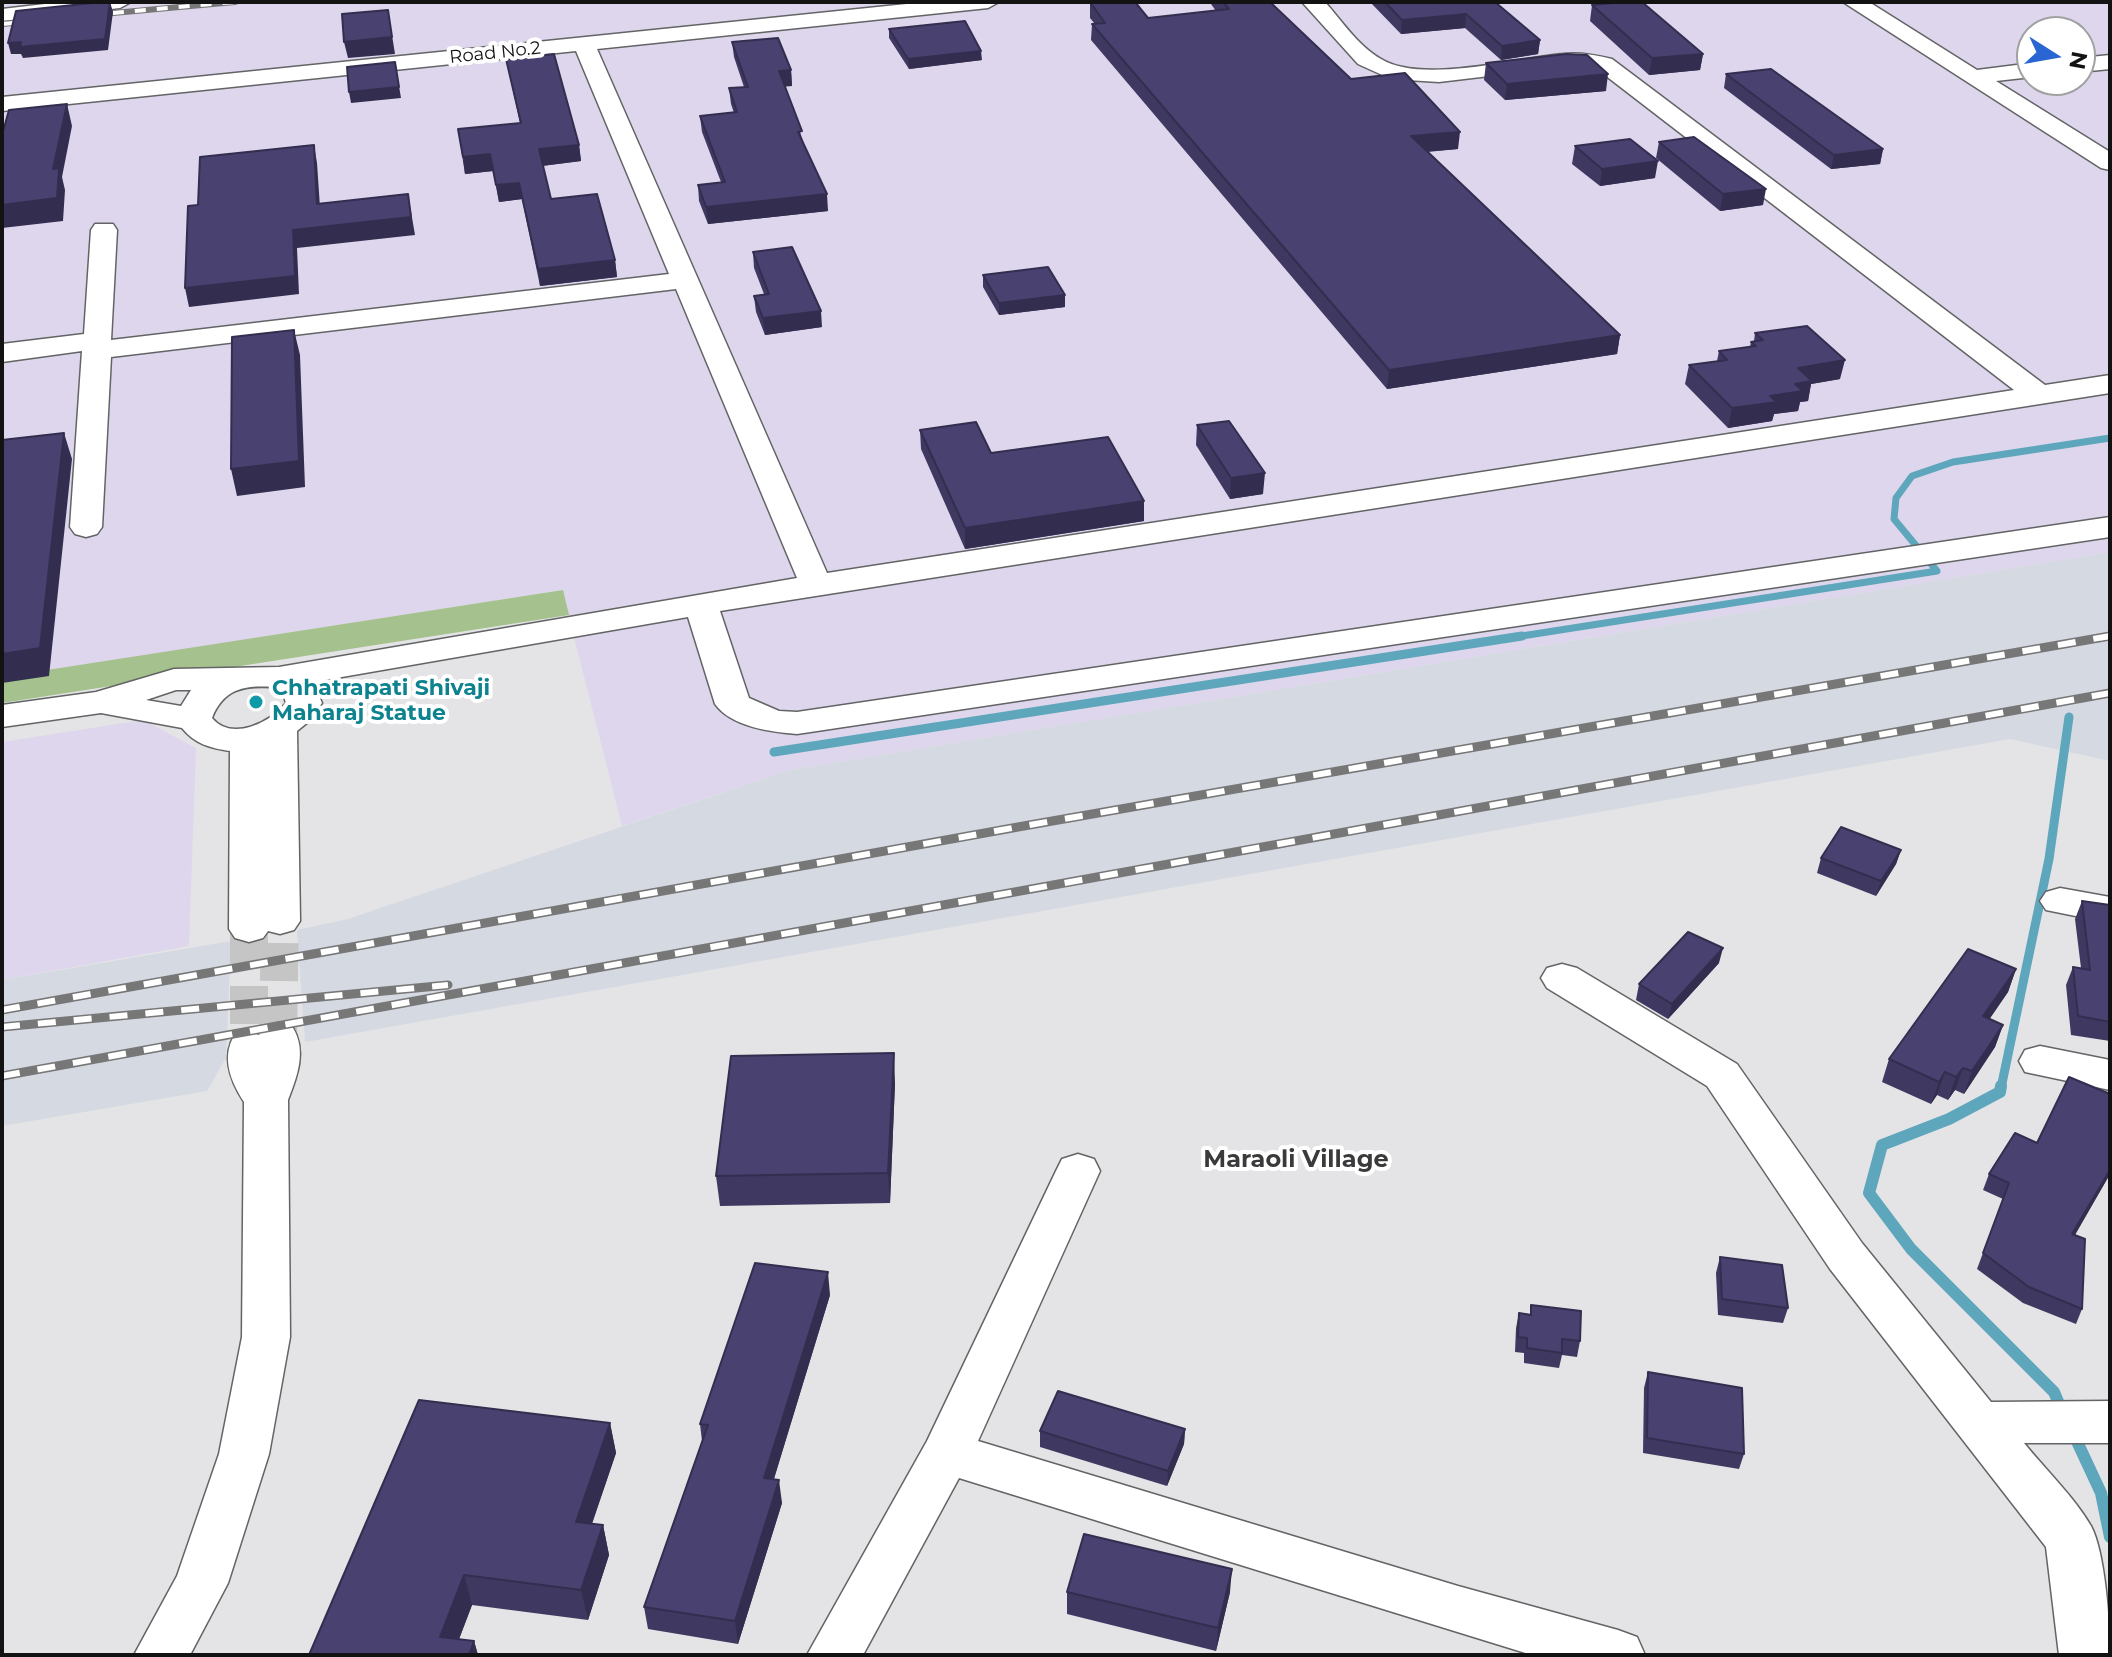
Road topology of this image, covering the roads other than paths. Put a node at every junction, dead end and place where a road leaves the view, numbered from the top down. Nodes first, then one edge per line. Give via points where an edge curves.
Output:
1 (120, 2) edge
2 (988, 2) edge
3 (1313, 2) edge
4 (1854, 2) edge
5 (2, 15) edge
6 (584, 44) junction
7 (2016, 72) edge
8 (1974, 77) junction
9 (2, 104) edge
10 (2110, 163) edge
11 (104, 230) dead end
12 (685, 280) junction
13 (97, 345) junction
14 (2, 353) edge
15 (2110, 384) edge
16 (2039, 395) junction
17 (86, 527) dead end
18 (2110, 527) edge
19 (816, 585) junction
20 (701, 605) junction
21 (370, 662) junction
22 (279, 677) junction
23 (226, 679) junction
24 (101, 702) junction
25 (2, 716) edge
26 (194, 719) junction
27 (277, 723) junction
28 (2060, 901) dead end
29 (2110, 910) edge
30 (264, 925) tunnel mouth
31 (1562, 978) dead end
32 (264, 1042) tunnel mouth
33 (2040, 1061) dead end
34 (2110, 1075) edge
35 (1078, 1171) dead end
36 (1979, 1423) junction
37 (2082, 1423) edge
38 (947, 1453) junction
39 (161, 1655) edge
40 (834, 1655) edge
41 (1618, 1655) edge
42 (2086, 1655) edge

1 - 5 street
2 - 6 street, Road No.2
3 - 16 street via 1373,64 1396,75 1565,60 1604,64
4 - 8 street
6 - 9 street, Road No.2
6 - 12 street
7 - 8 street
8 - 10 street
11 - 13 street
12 - 13 street
12 - 19 street
13 - 14 street
13 - 17 street
15 - 16 street
16 - 19 street
18 - 20 street via 797,723 772,721 733,704
19 - 20 street
20 - 21 street
21 - 22 street
21 - 27 street
22 - 23 street
22 - 27 street via 299,687
23 - 24 street via 174,680
23 - 26 street via 199,701
24 - 25 street
24 - 26 street
26 - 27 street via 218,738
27 - 30 street via 264,836
28 - 29 street
31 - 36 street via 1722,1075 1846,1256
32 - 39 street via 252,1080 266,1100 266,1337 244,1454 201,1583
33 - 34 street
35 - 38 street
36 - 37 street
36 - 42 street via 2071,1540
38 - 40 street
38 - 41 street

